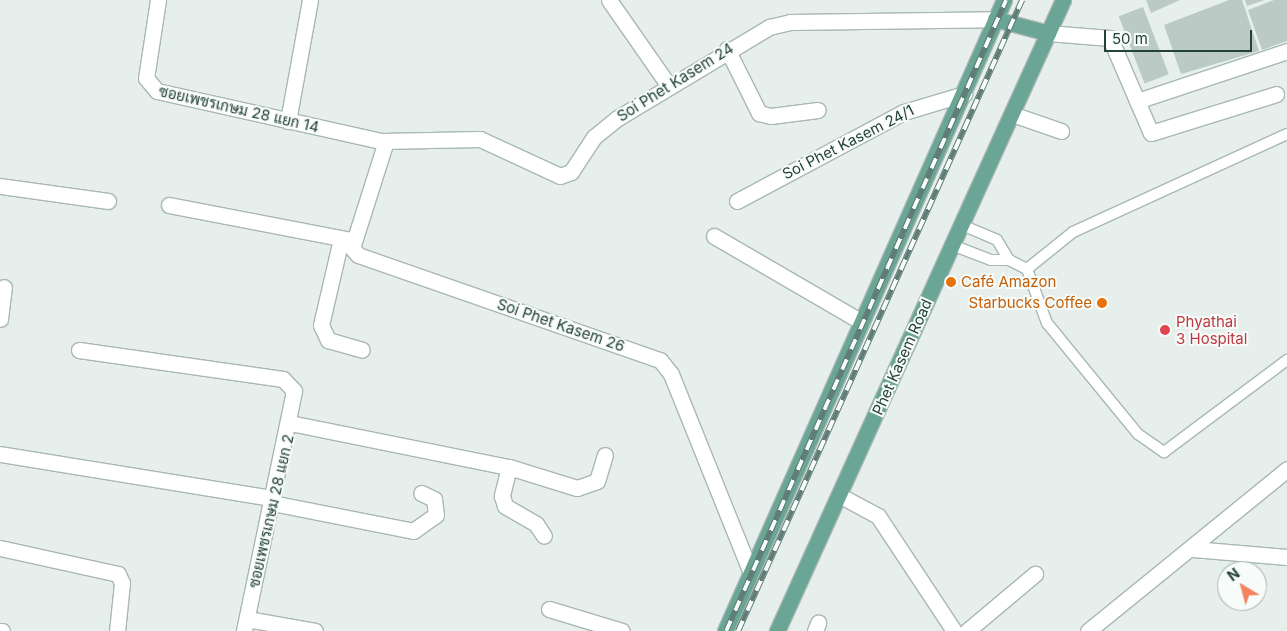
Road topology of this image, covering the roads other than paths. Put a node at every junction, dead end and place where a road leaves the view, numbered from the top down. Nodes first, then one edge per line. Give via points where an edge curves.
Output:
1 (158, 0) edge
2 (310, 0) edge
3 (608, 0) edge
4 (1004, 0) edge
5 (1063, 0) edge
6 (995, 19) junction
7 (1048, 33) junction
8 (727, 49) junction
9 (1287, 51) edge
10 (669, 86) junction
11 (964, 94) junction
12 (1276, 94) dead end
13 (1137, 101) junction
14 (818, 110) dead end
15 (1012, 114) junction
16 (288, 121) junction
17 (1061, 131) dead end
18 (1287, 134) edge
19 (386, 141) junction
20 (0, 186) edge
21 (108, 201) dead end
22 (737, 201) dead end
23 (169, 205) dead end
24 (962, 225) junction
25 (714, 236) dead end
26 (346, 240) junction
27 (952, 246) junction
28 (1009, 260) junction
29 (1027, 269) junction
30 (4, 287) dead end
31 (0, 320) edge
32 (862, 322) junction
33 (79, 350) dead end
34 (362, 350) dead end
35 (1287, 360) edge
36 (290, 423) junction
37 (0, 454) edge
38 (605, 455) dead end
39 (509, 467) junction
40 (1287, 469) edge
41 (421, 493) dead end
42 (839, 495) junction
43 (272, 501) junction
44 (544, 536) dead end
45 (0, 548) edge
46 (1193, 549) junction
47 (1287, 557) edge
48 (751, 573) junction
49 (1036, 574) dead end
50 (549, 609) dead end
51 (245, 625) edge
52 (117, 631) edge
53 (315, 631) edge
54 (622, 631) edge
55 (725, 631) edge
56 (777, 631) edge
57 (954, 631) edge
58 (967, 631) edge
59 (1088, 631) edge

1 - 16 street, ซอยเพชรเกษม 28 แยก 14 via 146,78 149,87
2 - 16 street
3 - 10 street
4 - 6 main road
5 - 7 main road, Phet Kasem Road
6 - 7 main road
6 - 8 street, Soi Phet Kasem 24 via 790,22 769,27
6 - 11 main road
7 - 13 street via 1110,38
7 - 15 main road, Phet Kasem Road
8 - 10 street, Soi Phet Kasem 24
8 - 14 street via 760,113 771,116
9 - 13 street
10 - 19 street, Soi Phet Kasem 24 via 604,127 571,172 560,176 480,140
11 - 22 street, Soi Phet Kasem 24/1 via 904,112
11 - 32 main road
12 - 13 street via 1156,134 1148,130
15 - 17 street
15 - 24 main road, Phet Kasem Road
16 - 19 street, ซอยเพชรเกษม 28 แยก 14
18 - 29 lane via 1073,232
19 - 26 street
20 - 21 street
23 - 26 street
24 - 27 main road, Phet Kasem Road
24 - 28 lane via 997,240
25 - 32 street
26 - 34 street via 321,325 328,340
26 - 48 street, Soi Phet Kasem 26 via 358,255 660,360 671,374
27 - 28 lane via 991,260
27 - 42 main road, Phet Kasem Road
28 - 29 lane
29 - 35 lane via 1047,323 1138,434 1164,452
30 - 31 street
32 - 48 main road
33 - 36 street, ซอยเพชรเกษม 28 แยก 2 via 283,379 294,391
36 - 39 street
36 - 43 street, ซอยเพชรเกษม 28 แยก 2
37 - 43 street
38 - 39 street via 597,481 589,487 561,486
39 - 44 street via 502,496 505,506 536,524
40 - 46 street
41 - 43 street via 434,499 436,515 413,531
42 - 56 main road, Phet Kasem Road
42 - 57 street via 878,516
43 - 51 street, ซอยเพชรเกษม 28 แยก 2
45 - 52 street via 118,574 122,583
46 - 47 street
46 - 59 street
48 - 55 main road
49 - 58 street
50 - 54 street
51 - 53 street

